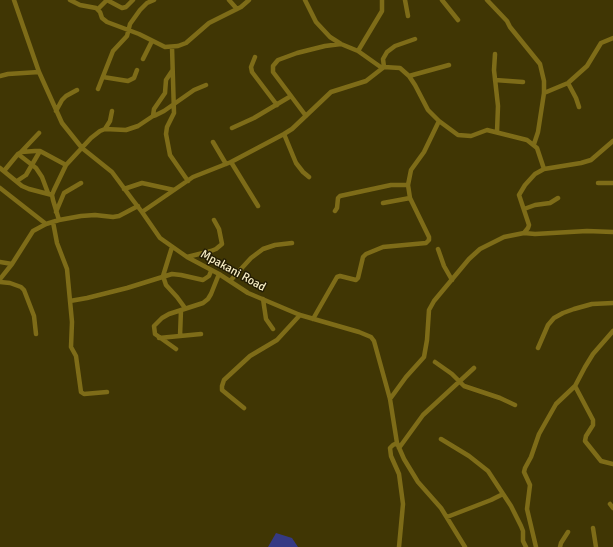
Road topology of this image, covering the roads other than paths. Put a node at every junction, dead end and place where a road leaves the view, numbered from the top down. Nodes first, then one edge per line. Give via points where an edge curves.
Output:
1 (14, 0) edge
2 (70, 0) edge
3 (133, 0) edge
4 (154, 0) edge
5 (229, 0) edge
6 (249, 0) edge
7 (305, 0) edge
8 (382, 0) edge
9 (405, 0) edge
10 (442, 0) edge
11 (487, 0) edge
12 (98, 9) junction
13 (237, 9) junction
14 (408, 16) dead end
15 (458, 20) dead end
16 (129, 30) junction
17 (613, 38) edge
18 (415, 39) dead end
19 (152, 41) junction
20 (341, 44) junction
21 (172, 47) junction
22 (358, 51) junction
23 (495, 54) dead end
24 (255, 57) dead end
25 (144, 59) dead end
26 (449, 64) dead end
27 (383, 67) junction
28 (137, 70) dead end
29 (172, 71) junction
30 (39, 72) junction
31 (0, 76) edge
32 (409, 76) junction
33 (103, 77) junction
34 (496, 80) junction
35 (523, 82) dead end
36 (568, 83) junction
37 (206, 85) dead end
38 (98, 89) dead end
39 (77, 90) dead end
40 (544, 93) junction
41 (291, 96) junction
42 (175, 104) junction
43 (277, 104) junction
44 (579, 107) dead end
45 (112, 111) dead end
46 (56, 112) junction
47 (153, 116) junction
48 (306, 116) junction
49 (439, 121) junction
50 (232, 128) dead end
51 (105, 129) junction
52 (40, 132) dead end
53 (497, 132) junction
54 (284, 134) junction
55 (613, 141) edge
56 (213, 142) dead end
57 (534, 144) junction
58 (82, 148) junction
59 (40, 150) junction
60 (20, 153) junction
61 (231, 162) junction
62 (32, 164) junction
63 (226, 164) junction
64 (66, 165) junction
65 (2, 169) edge
66 (544, 169) junction
67 (309, 177) dead end
68 (17, 181) junction
69 (188, 181) junction
70 (81, 183) dead end
71 (598, 183) dead end
72 (613, 183) edge
73 (408, 184) junction
74 (0, 188) edge
75 (124, 189) junction
76 (174, 190) junction
77 (50, 194) junction
78 (410, 198) junction
79 (558, 198) dead end
80 (382, 203) dead end
81 (138, 206) junction
82 (258, 206) dead end
83 (524, 209) junction
84 (335, 211) dead end
85 (56, 212) junction
86 (142, 212) junction
87 (59, 220) junction
88 (214, 220) dead end
89 (52, 222) junction
90 (46, 224) junction
91 (613, 232) edge
92 (524, 233) junction
93 (292, 244) dead end
94 (172, 247) junction
95 (438, 248) dead end
96 (187, 257) junction
97 (0, 262) edge
98 (12, 264) junction
99 (211, 271) junction
100 (218, 274) junction
101 (163, 276) junction
102 (452, 280) junction
103 (0, 281) edge
104 (230, 281) junction
105 (263, 299) junction
106 (70, 301) junction
107 (613, 303) edge
108 (183, 309) junction
109 (300, 315) junction
110 (312, 319) junction
111 (273, 329) dead end
112 (613, 331) edge
113 (36, 334) dead end
114 (201, 334) dead end
115 (180, 336) junction
116 (159, 338) junction
117 (538, 348) dead end
118 (176, 349) dead end
119 (435, 362) dead end
120 (474, 368) dead end
121 (459, 383) junction
122 (576, 386) junction
123 (107, 392) dead end
124 (390, 399) junction
125 (515, 405) dead end
126 (244, 408) dead end
127 (441, 439) dead end
128 (398, 446) junction
129 (613, 464) edge
130 (503, 494) junction
131 (447, 517) junction
132 (592, 528) dead end
133 (568, 532) dead end
134 (399, 546) edge
135 (466, 547) edge
136 (526, 547) edge
137 (536, 547) edge
138 (560, 547) edge
139 (596, 547) edge

1 - 30 street, Mpakani Road
2 - 12 street
3 - 12 street via 122,8 107,0
4 - 16 street via 140,10 130,24
5 - 13 street
6 - 13 street
7 - 20 street via 323,30
8 - 22 street via 382,11
9 - 14 street
10 - 15 street
11 - 40 street via 507,21 540,64
12 - 16 street via 104,20
13 - 21 street via 209,23 186,43
16 - 19 street
16 - 33 street via 127,36 113,51
17 - 36 street via 601,43 587,66
18 - 27 street via 395,46 387,52
19 - 21 street
19 - 25 street
20 - 22 street
20 - 41 street via 304,51 275,62 273,72
21 - 29 street
22 - 27 street
23 - 34 street
24 - 43 street via 252,72
26 - 32 street
27 - 32 street via 400,68
27 - 48 street via 366,80 331,92
28 - 33 street via 134,78 128,81
29 - 42 street
29 - 47 street via 166,80 165,94 154,109
30 - 31 street
30 - 46 street, Mpakani Road
32 - 49 street via 428,110
33 - 38 street
34 - 35 street
34 - 53 street
36 - 40 street
36 - 44 street
37 - 42 street via 194,90
39 - 46 street via 62,100
40 - 57 street
41 - 43 street
41 - 48 street
42 - 47 street
42 - 69 street via 166,131 168,151
43 - 50 street
45 - 51 street
46 - 58 street, Mpakani Road via 65,128
47 - 51 street via 126,130
48 - 54 street
49 - 53 street via 462,136 472,136 487,130
49 - 73 street via 424,152 411,170
51 - 58 street via 97,133
52 - 60 street
53 - 57 street
54 - 61 street
54 - 67 street via 296,163
55 - 66 street via 591,160 581,164
56 - 63 street
57 - 66 street
58 - 64 street
58 - 75 street, Mpakani Road via 109,169
59 - 60 street
59 - 62 street
59 - 64 street
60 - 62 street
60 - 65 street
61 - 63 street
61 - 82 street
62 - 68 street via 26,175
62 - 77 street
63 - 69 street
64 - 77 street
65 - 68 street
66 - 83 street via 535,174 520,193
68 - 77 street via 29,189
69 - 76 street
70 - 85 street via 64,193
71 - 72 street
73 - 78 street
73 - 84 street via 340,196
74 - 90 street
75 - 76 street via 142,183
75 - 81 street, Mpakani Road
76 - 86 street
77 - 85 street
78 - 80 street
78 - 110 street via 429,240 426,243 382,247 366,254 358,278 356,280 336,277
79 - 83 street via 550,203
81 - 86 street, Mpakani Road
81 - 87 street via 119,216 96,215
83 - 92 street via 529,225
85 - 87 street
86 - 94 street, Mpakani Road via 156,235
87 - 89 street
88 - 96 street via 222,244 211,251
89 - 90 street
89 - 106 street via 67,269
90 - 98 street via 33,232
91 - 92 street
92 - 102 street via 504,237 480,248
93 - 104 street via 263,249
94 - 96 street, Mpakani Road
94 - 101 street
95 - 102 street
96 - 99 street, Mpakani Road
97 - 98 street
98 - 103 street
99 - 100 street, Mpakani Road
99 - 101 street via 203,280 176,274
100 - 104 street, Mpakani Road
100 - 108 street via 212,294 203,303
101 - 106 street via 127,288
101 - 108 street via 166,285 178,297
102 - 124 street via 429,310 428,340 424,357
103 - 113 street via 24,290 34,316
104 - 105 street, Mpakani Road
105 - 109 street, Mpakani Road
105 - 111 street via 266,320
106 - 123 street via 70,347 77,362 81,392
107 - 117 street via 592,304 563,312 548,325
108 - 115 street
108 - 116 street via 156,322 153,330
109 - 110 street, Mpakani Road
109 - 126 street via 277,340 250,356 224,380 222,390
110 - 124 street, Mpakani Road via 359,332 374,341
112 - 122 street via 593,354
114 - 115 street
115 - 116 street
116 - 118 street
119 - 121 street via 452,374
120 - 121 street
121 - 125 street
121 - 128 street via 423,416
122 - 129 street via 593,420 586,441 601,461
122 - 137 street via 556,404 539,434 524,472 530,485 527,509
124 - 128 street, Mpakani Road
127 - 130 street via 488,471
128 - 131 street, Mpakani Road via 418,482
128 - 134 street via 393,445 390,448 399,474 403,504
130 - 131 street
130 - 136 street via 521,526
131 - 135 street, Mpakani Road
132 - 139 street
133 - 138 street

